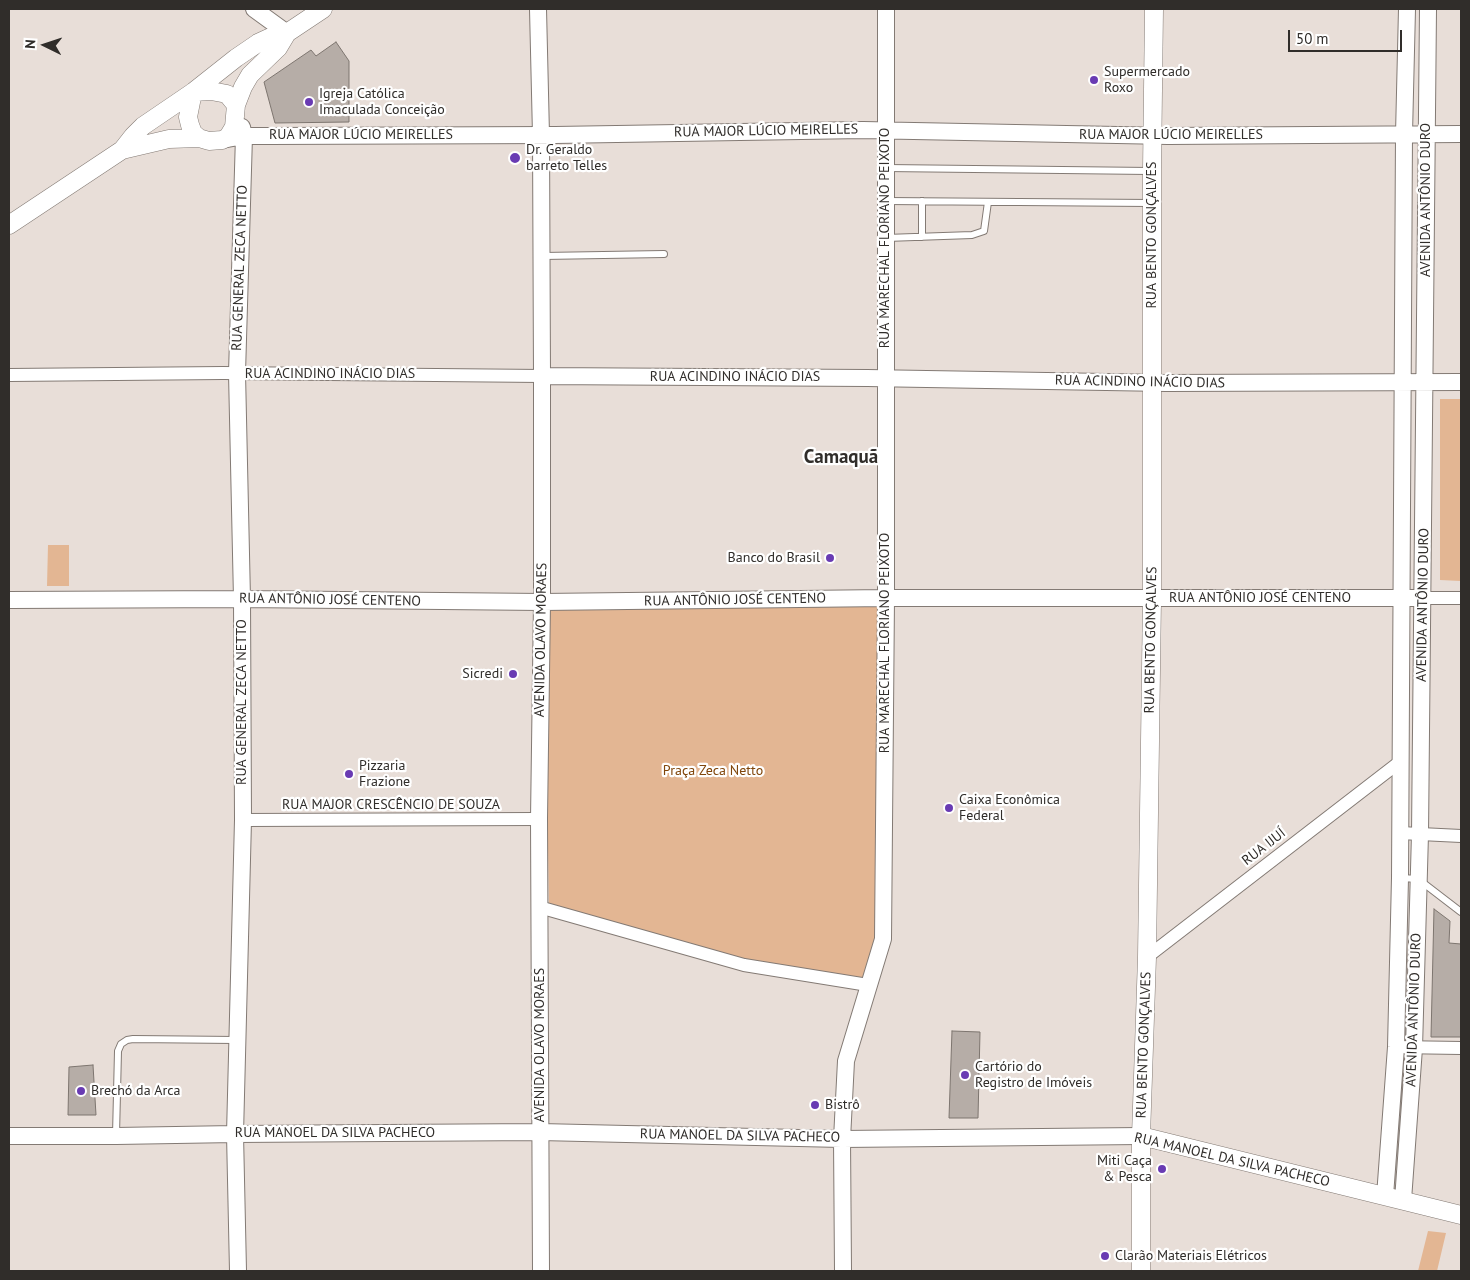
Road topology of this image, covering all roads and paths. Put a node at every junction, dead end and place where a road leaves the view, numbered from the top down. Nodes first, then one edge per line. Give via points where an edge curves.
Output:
1 (254, 9) edge
2 (323, 9) edge
3 (538, 9) edge
4 (886, 9) edge
5 (1154, 9) edge
6 (1407, 9) edge
7 (1428, 9) edge
8 (287, 33) junction
9 (193, 92) junction
10 (236, 105) junction
11 (885, 130) junction
12 (1404, 134) junction
13 (1426, 134) junction
14 (1461, 134) edge
15 (541, 135) junction
16 (244, 136) junction
17 (1152, 136) junction
18 (199, 138) junction
19 (222, 140) junction
20 (122, 150) junction
21 (885, 168) junction
22 (1152, 171) junction
23 (885, 201) junction
24 (922, 201) junction
25 (988, 202) junction
26 (1152, 203) junction
27 (9, 225) edge
28 (922, 237) junction
29 (885, 238) junction
30 (664, 254) dead end
31 (542, 256) junction
32 (237, 374) junction
33 (9, 375) edge
34 (542, 376) junction
35 (885, 378) junction
36 (1151, 382) junction
37 (1404, 382) junction
38 (1461, 382) edge
39 (1424, 383) junction
40 (242, 598) junction
41 (886, 598) junction
42 (1152, 598) junction
43 (1423, 598) junction
44 (1461, 598) edge
45 (1402, 599) junction
46 (9, 600) edge
47 (542, 602) junction
48 (1401, 761) junction
49 (539, 819) junction
50 (242, 820) junction
51 (1400, 833) junction
52 (1420, 834) junction
53 (1461, 836) edge
54 (1400, 878) junction
55 (1418, 879) junction
56 (540, 907) junction
57 (1461, 912) edge
58 (1147, 957) junction
59 (868, 985) junction
60 (237, 1040) junction
61 (1396, 1047) junction
62 (1414, 1048) junction
63 (1461, 1048) edge
64 (540, 1132) junction
65 (235, 1134) junction
66 (9, 1136) edge
67 (116, 1136) junction
68 (1141, 1136) junction
69 (842, 1139) junction
70 (1385, 1196) junction
71 (1403, 1200) junction
72 (1461, 1215) edge
73 (238, 1271) edge
74 (541, 1271) edge
75 (843, 1271) edge
76 (1141, 1271) edge

1 - 8 street
2 - 8 main road
3 - 15 street, AVENIDA OLAVO MORAES
4 - 11 street, RUA MARECHAL FLORIANO PEIXOTO
5 - 17 main road, RUA BENTO GONÇALVES
6 - 12 street, AVENIDA ANTÔNIO DURO
7 - 13 street, AVENIDA ANTÔNIO DURO
8 - 9 main road via 258,43
8 - 10 main road via 278,48 250,75
9 - 10 main road via 227,94
9 - 18 main road via 188,117 193,133
9 - 20 main road via 143,126
10 - 16 street, RUA GENERAL ZECA NETTO
10 - 19 main road via 234,127
11 - 15 street, RUA MAJOR LÚCIO MEIRELLES
11 - 17 street, RUA MAJOR LÚCIO MEIRELLES
11 - 21 street, RUA MARECHAL FLORIANO PEIXOTO
12 - 13 street, RUA MAJOR LÚCIO MEIRELLES
12 - 17 street, RUA MAJOR LÚCIO MEIRELLES
12 - 37 street, AVENIDA ANTÔNIO DURO
13 - 14 street, RUA MAJOR LÚCIO MEIRELLES
13 - 39 street, AVENIDA ANTÔNIO DURO
15 - 16 street, RUA MAJOR LÚCIO MEIRELLES
15 - 31 street, AVENIDA OLAVO MORAES
16 - 19 street, RUA MAJOR LÚCIO MEIRELLES
16 - 32 street, RUA GENERAL ZECA NETTO
17 - 22 main road, RUA BENTO GONÇALVES
18 - 19 main road
18 - 20 main road via 169,139
20 - 27 main road
21 - 22 lane
21 - 23 street, RUA MARECHAL FLORIANO PEIXOTO
22 - 26 main road, RUA BENTO GONÇALVES
23 - 24 lane
23 - 29 street, RUA MARECHAL FLORIANO PEIXOTO
24 - 25 lane
24 - 28 lane
25 - 26 lane
25 - 28 lane via 984,231 972,235
26 - 36 main road, RUA BENTO GONÇALVES
28 - 29 lane
29 - 35 street, RUA MARECHAL FLORIANO PEIXOTO
30 - 31 lane
31 - 34 street, AVENIDA OLAVO MORAES
32 - 33 street, RUA ACINDINO INÁCIO DIAS
32 - 34 street, RUA ACINDINO INÁCIO DIAS
32 - 40 street, RUA GENERAL ZECA NETTO
34 - 35 street, RUA ACINDINO INÁCIO DIAS
34 - 47 street, AVENIDA OLAVO MORAES
35 - 36 street, RUA ACINDINO INÁCIO DIAS
35 - 41 street, RUA MARECHAL FLORIANO PEIXOTO
36 - 37 street, RUA ACINDINO INÁCIO DIAS
36 - 42 main road, RUA BENTO GONÇALVES
37 - 39 street, RUA ACINDINO INÁCIO DIAS
37 - 45 street, AVENIDA ANTÔNIO DURO
38 - 39 street, RUA ACINDINO INÁCIO DIAS
39 - 43 street, AVENIDA ANTÔNIO DURO
40 - 46 street, RUA ANTÔNIO JOSÉ CENTENO
40 - 47 street, RUA ANTÔNIO JOSÉ CENTENO
40 - 50 street, RUA GENERAL ZECA NETTO
41 - 42 street, RUA ANTÔNIO JOSÉ CENTENO
41 - 47 street, RUA ANTÔNIO JOSÉ CENTENO
41 - 59 street, RUA MARECHAL FLORIANO PEIXOTO via 883,939
42 - 45 street, RUA ANTÔNIO JOSÉ CENTENO
42 - 58 main road, RUA BENTO GONÇALVES
43 - 44 street, RUA ANTÔNIO JOSÉ CENTENO
43 - 45 street, RUA ANTÔNIO JOSÉ CENTENO
43 - 52 street, AVENIDA ANTÔNIO DURO
45 - 48 street, AVENIDA ANTÔNIO DURO
47 - 49 street, AVENIDA OLAVO MORAES
48 - 51 street, AVENIDA ANTÔNIO DURO
48 - 58 street, RUA IJUÍ
49 - 50 street, RUA MAJOR CRESCÊNCIO DE SOUZA
49 - 56 street, AVENIDA OLAVO MORAES
50 - 60 street, RUA GENERAL ZECA NETTO
51 - 52 street
51 - 54 street, AVENIDA ANTÔNIO DURO
52 - 53 street
52 - 55 street, AVENIDA ANTÔNIO DURO
54 - 55 lane
54 - 61 street, AVENIDA ANTÔNIO DURO
55 - 57 lane
55 - 62 street, AVENIDA ANTÔNIO DURO
56 - 59 street via 744,965
56 - 64 street, AVENIDA OLAVO MORAES
58 - 68 main road, RUA BENTO GONÇALVES
59 - 69 street, RUA MARECHAL FLORIANO PEIXOTO via 846,1061
60 - 65 street, RUA GENERAL ZECA NETTO
60 - 67 lane via 133,1039 121,1044 118,1051
61 - 62 street
61 - 70 street, AVENIDA ANTÔNIO DURO
62 - 63 street
62 - 71 street, AVENIDA ANTÔNIO DURO
64 - 65 street, RUA MANOEL DA SILVA PACHECO
64 - 69 street, RUA MANOEL DA SILVA PACHECO
64 - 74 street, AVENIDA OLAVO MORAES
65 - 67 street, RUA MANOEL DA SILVA PACHECO
65 - 73 street, RUA GENERAL ZECA NETTO
66 - 67 street, RUA MANOEL DA SILVA PACHECO
68 - 69 street, RUA MANOEL DA SILVA PACHECO
68 - 70 main road, RUA MANOEL DA SILVA PACHECO
68 - 76 main road, RUA BENTO GONÇALVES
69 - 75 street, RUA MARECHAL FLORIANO PEIXOTO
70 - 71 main road, RUA MANOEL DA SILVA PACHECO
71 - 72 main road, RUA MANOEL DA SILVA PACHECO

